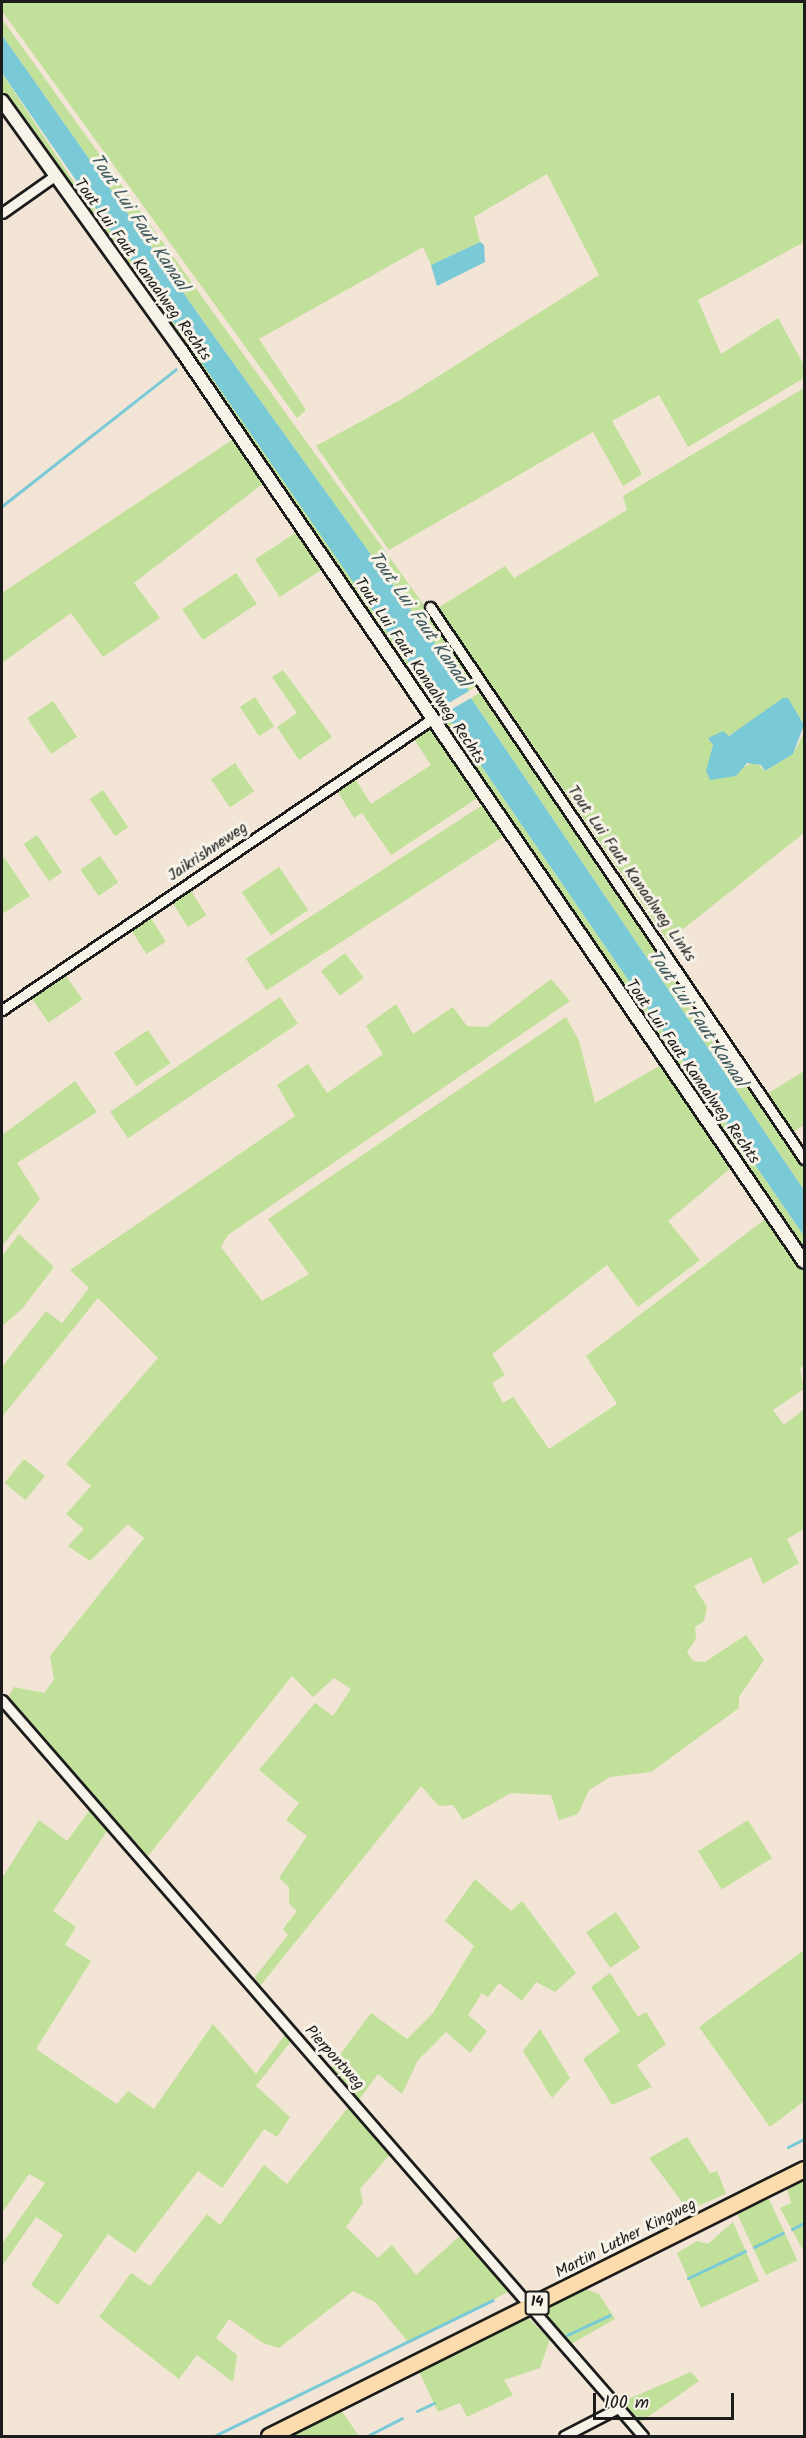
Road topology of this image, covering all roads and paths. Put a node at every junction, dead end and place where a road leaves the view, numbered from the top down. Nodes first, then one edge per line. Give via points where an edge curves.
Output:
1 (2, 101) edge
2 (53, 177) junction
3 (2, 213) edge
4 (430, 607) dead end
5 (432, 719) junction
6 (2, 1010) edge
7 (804, 1159) edge
8 (804, 1262) edge
9 (2, 1700) edge
10 (804, 2169) edge
11 (529, 2307) junction
12 (618, 2408) junction
13 (270, 2436) edge
14 (564, 2436) edge
15 (643, 2436) edge

1 - 2 street, Tout Lui Faut Kanaalweg Rechts
2 - 3 street
2 - 5 street, Tout Lui Faut Kanaalweg Rechts via 163,324
4 - 7 street, Tout Lui Faut Kanaalweg Links
5 - 6 street, Jaikrishneweg
5 - 8 street, Tout Lui Faut Kanaalweg Rechts
9 - 11 street, Pierpontweg
10 - 11 main road, Martin Luther Kingweg / 14
11 - 12 street, Pierpontweg
11 - 13 main road, Martin Luther Kingweg / 14
12 - 14 street
12 - 15 street, Pierpontweg

